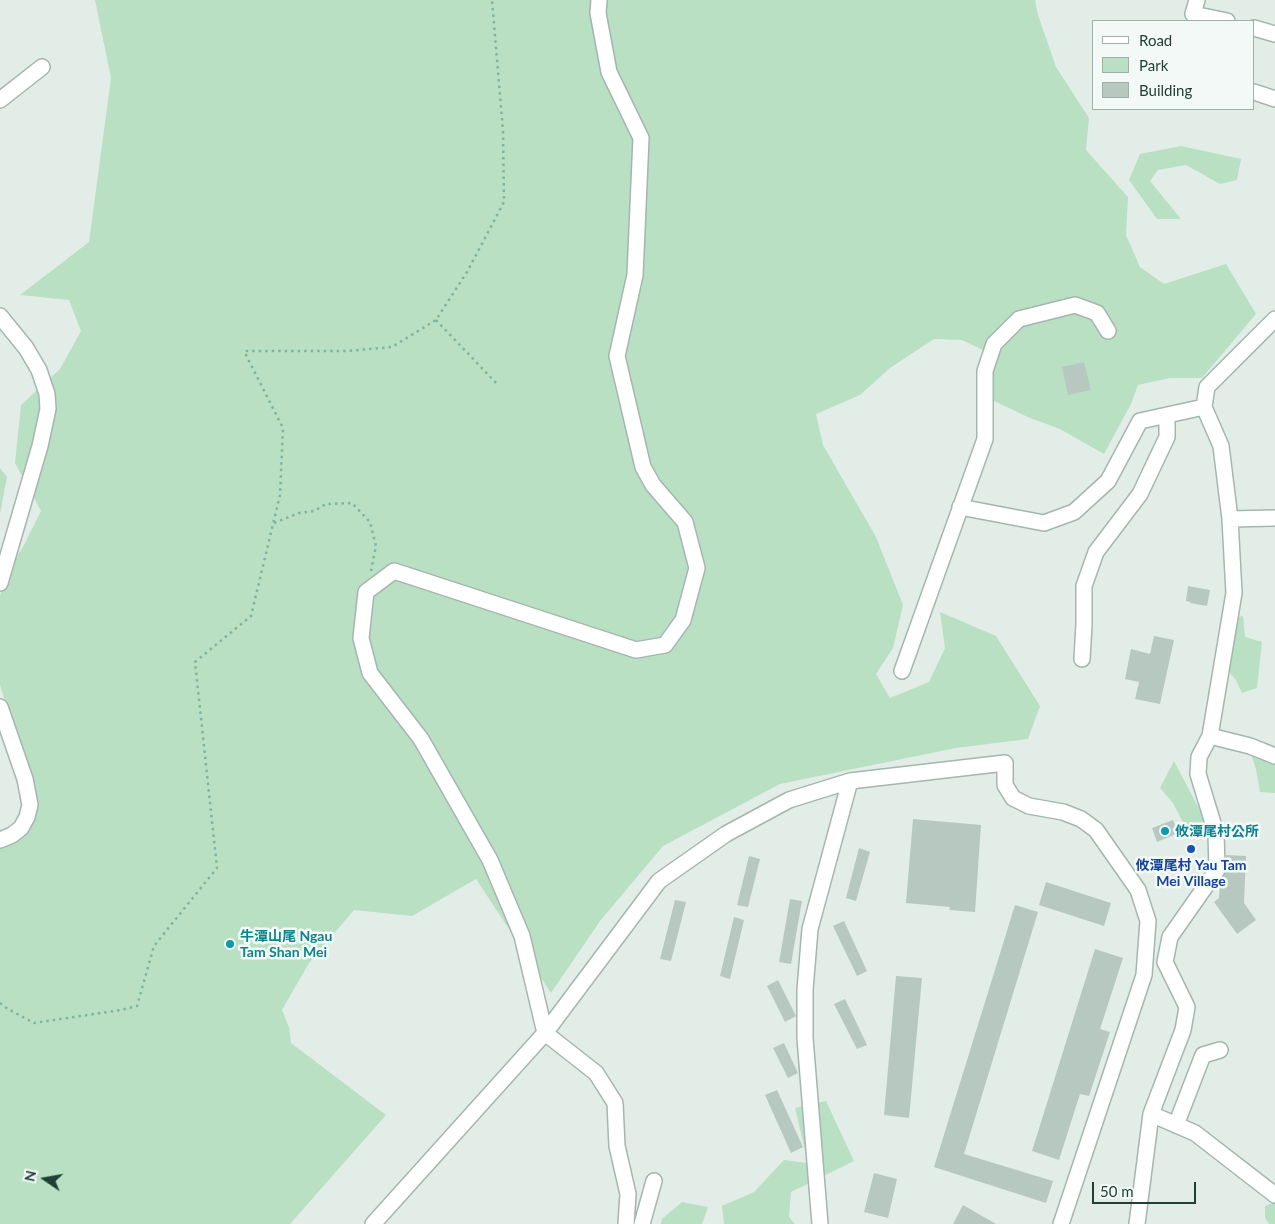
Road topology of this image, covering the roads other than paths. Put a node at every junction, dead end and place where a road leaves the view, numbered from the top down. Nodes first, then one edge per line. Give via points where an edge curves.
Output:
1 (599, 0) edge
2 (1195, 7) edge
3 (1225, 20) edge
4 (1255, 28) edge
5 (1275, 34) edge
6 (42, 67) dead end
7 (1255, 92) edge
8 (1275, 99) edge
9 (0, 100) edge
10 (0, 316) edge
11 (1275, 318) edge
12 (1108, 331) dead end
13 (1204, 407) junction
14 (1167, 415) junction
15 (960, 507) junction
16 (1275, 518) edge
17 (1230, 519) junction
18 (0, 583) edge
19 (1082, 659) dead end
20 (902, 671) dead end
21 (0, 707) edge
22 (1210, 736) junction
23 (1275, 756) edge
24 (850, 781) junction
25 (0, 840) edge
26 (545, 1033) junction
27 (1220, 1050) dead end
28 (1151, 1114) junction
29 (1176, 1125) junction
30 (654, 1181) dead end
31 (1275, 1195) edge
32 (373, 1224) edge
33 (626, 1224) edge
34 (642, 1224) edge
35 (820, 1224) edge
36 (1061, 1224) edge
37 (1137, 1224) edge

1 - 26 street via 598,13 609,72 641,138 635,275 617,356 643,468 685,522 697,568 683,620 665,645 636,650 394,571 366,592 361,638 370,673 422,739 490,860 522,936
2 - 3 street
4 - 5 street
6 - 9 street
7 - 8 street
10 - 18 street via 39,370 48,409
11 - 13 street via 1207,386
12 - 15 street via 1097,313 1075,305 1019,318 994,344 985,371 985,439
13 - 14 street
13 - 17 street via 1221,446
14 - 15 street via 1140,421 1108,481 1074,512 1044,523
14 - 19 street via 1167,437 1140,494 1096,552 1084,586
15 - 20 street
16 - 17 street
17 - 22 street via 1234,592
21 - 25 street via 25,779 30,805 21,828
22 - 23 street
22 - 28 street via 1199,757 1198,774 1216,833 1217,870 1170,938 1165,962 1187,1007 1183,1030
24 - 26 street via 789,800 726,834 659,881
24 - 35 street via 810,928 807,964 805,1038
24 - 36 street via 1005,762 1005,785 1013,798 1029,806 1063,812 1096,830 1138,890 1148,921 1144,975
26 - 32 street
26 - 33 street via 596,1073 614,1103 617,1146 628,1194
27 - 29 street via 1203,1055
28 - 29 street
28 - 37 street
29 - 31 street via 1195,1133
30 - 34 street

